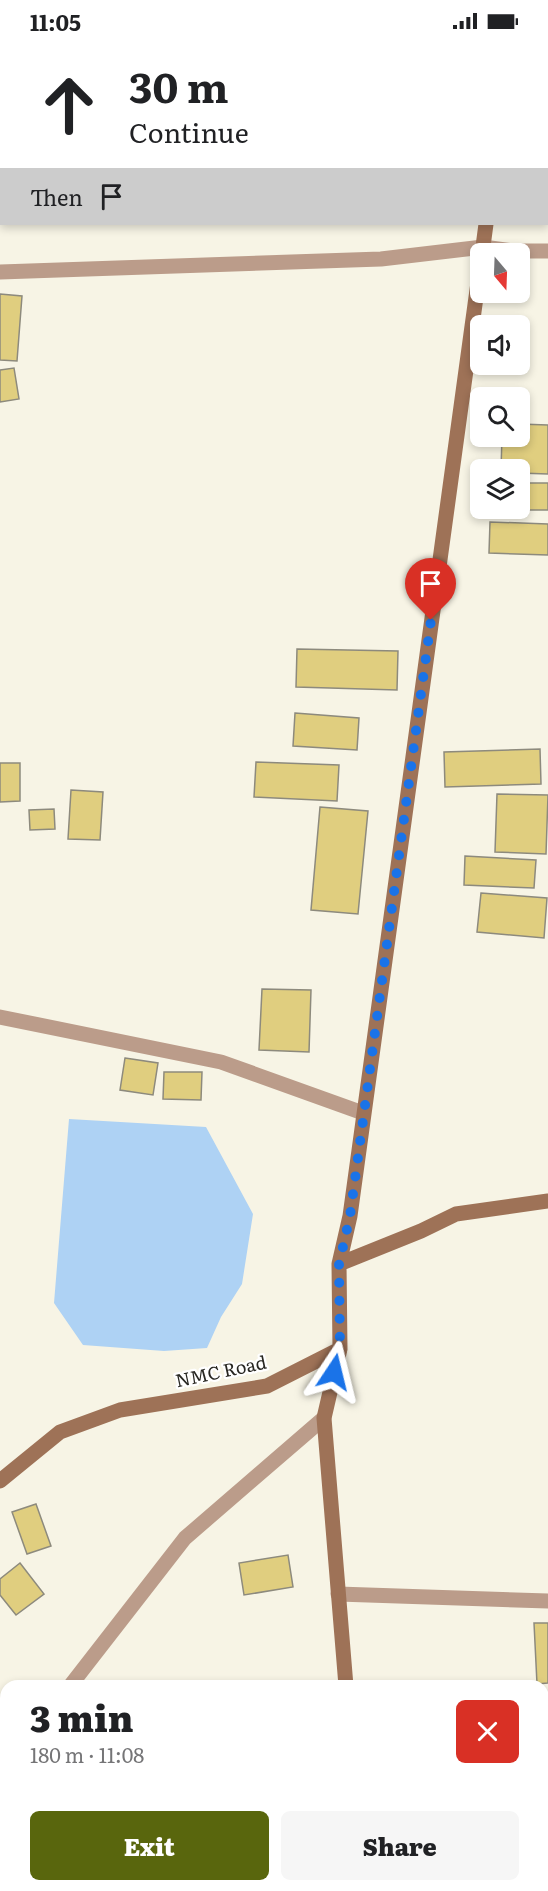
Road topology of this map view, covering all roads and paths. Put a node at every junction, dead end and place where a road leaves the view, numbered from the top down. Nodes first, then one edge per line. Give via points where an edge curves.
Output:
1 (486, 225) edge
2 (483, 243) edge
3 (470, 251) edge
4 (530, 251) edge
5 (548, 251) edge
6 (0, 272) edge
7 (475, 303) edge
8 (0, 1017) edge
9 (363, 1113) junction
10 (548, 1201) edge
11 (339, 1264) junction
12 (340, 1349) junction
13 (324, 1418) junction
14 (0, 1481) edge
15 (338, 1593) junction
16 (548, 1601) edge
17 (75, 1680) edge
18 (345, 1680) edge

1 - 2 street
3 - 6 street via 381,259
4 - 5 street
7 - 9 street
8 - 9 street via 221,1062
9 - 11 street via 350,1216
10 - 11 street via 456,1214
11 - 12 street
12 - 13 street
12 - 14 street, NMC Road via 267,1386 120,1410 60,1432
13 - 15 street
13 - 17 street via 185,1538
15 - 16 street
15 - 18 street

